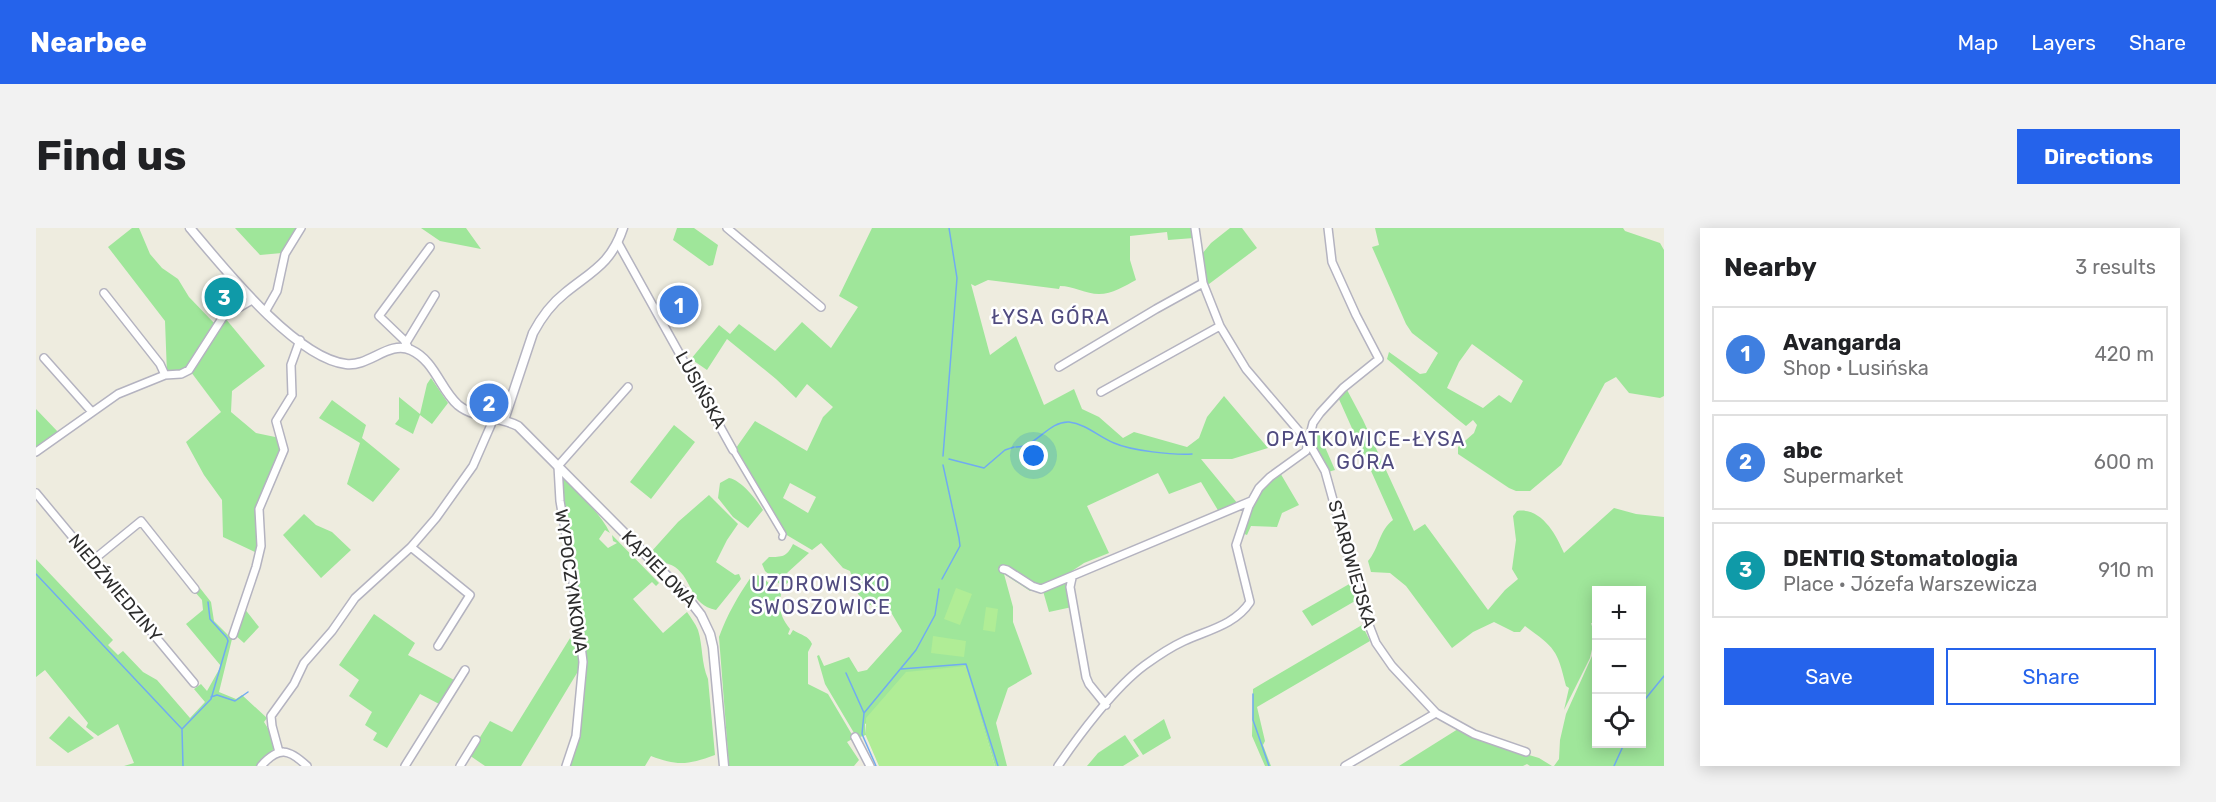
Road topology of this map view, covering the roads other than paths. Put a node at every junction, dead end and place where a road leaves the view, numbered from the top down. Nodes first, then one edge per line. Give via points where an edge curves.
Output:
1 (190, 228) edge
2 (302, 228) edge
3 (623, 228) edge
4 (727, 228) edge
5 (1195, 228) edge
6 (1328, 228) edge
7 (618, 243) junction
8 (430, 247) dead end
9 (1203, 283) junction
10 (104, 293) dead end
11 (435, 295) dead end
12 (252, 300) junction
13 (820, 307) dead end
14 (265, 312) junction
15 (1220, 326) junction
16 (300, 340) junction
17 (407, 346) junction
18 (44, 358) dead end
19 (1059, 367) dead end
20 (165, 375) junction
21 (628, 387) dead end
22 (1101, 392) dead end
23 (92, 412) junction
24 (494, 418) junction
25 (504, 420) junction
26 (1309, 443) junction
27 (734, 450) joint
28 (36, 452) edge
29 (558, 466) junction
30 (36, 493) edge
31 (1251, 501) junction
32 (782, 537) dead end
33 (411, 547) junction
34 (92, 561) junction
35 (1003, 569) dead end
36 (1072, 578) junction
37 (195, 589) dead end
38 (233, 635) dead end
39 (438, 646) dead end
40 (465, 670) dead end
41 (194, 683) dead end
42 (1106, 705) junction
43 (1436, 713) junction
44 (855, 737) dead end
45 (476, 740) dead end
46 (279, 752) junction
47 (1526, 752) dead end
48 (261, 766) edge
49 (307, 766) edge
50 (405, 766) edge
51 (460, 766) edge
52 (566, 766) edge
53 (724, 766) edge
54 (870, 766) edge
55 (1058, 766) edge
56 (1345, 766) edge

1 - 12 street
2 - 14 street via 285,254 277,291
3 - 7 street
4 - 13 street
5 - 9 street, STAROWIEJSKA
6 - 26 street via 1332,262 1379,359 1320,413 1313,423
7 - 25 street via 603,265 564,294 540,320 532,333
7 - 27 street, LUSIŃSKA
8 - 17 street via 379,316
9 - 15 street, STAROWIEJSKA
9 - 19 street
10 - 20 street
11 - 17 street
12 - 14 street
12 - 20 street via 223,317 189,370
14 - 16 street
15 - 22 street
15 - 26 street, STAROWIEJSKA via 1246,369
16 - 17 street via 337,363 352,365
16 - 38 street via 291,365 292,395 276,421 284,450 259,509 261,546
17 - 24 street via 428,363 458,405
18 - 23 street
20 - 23 street via 118,394
21 - 29 street
23 - 28 street
24 - 25 street
24 - 33 street via 472,466
25 - 29 street, KĄPIELOWA via 518,426
26 - 31 street via 1306,451 1270,477
26 - 43 street, STAROWIEJSKA via 1326,471 1376,643
27 - 32 street, LUSIŃSKA
29 - 52 street, WYPOCZYNKOWA via 583,662 576,736
29 - 53 street, KĄPIELOWA via 691,600 704,620 713,647
30 - 34 street, NIEDŹWIEDZINY
31 - 36 street
31 - 42 street via 1236,545 1250,602 1246,610 1145,665
33 - 39 street via 470,596
33 - 46 street via 355,598 304,663 271,716
34 - 37 street via 141,521
34 - 41 street, NIEDŹWIEDZINY
35 - 36 street via 1041,589
36 - 42 street via 1070,587 1086,677
40 - 50 street
42 - 55 street
43 - 47 street, STAROWIEJSKA via 1474,734
43 - 56 street
44 - 54 street
45 - 51 street
46 - 48 street
46 - 49 street via 295,755

